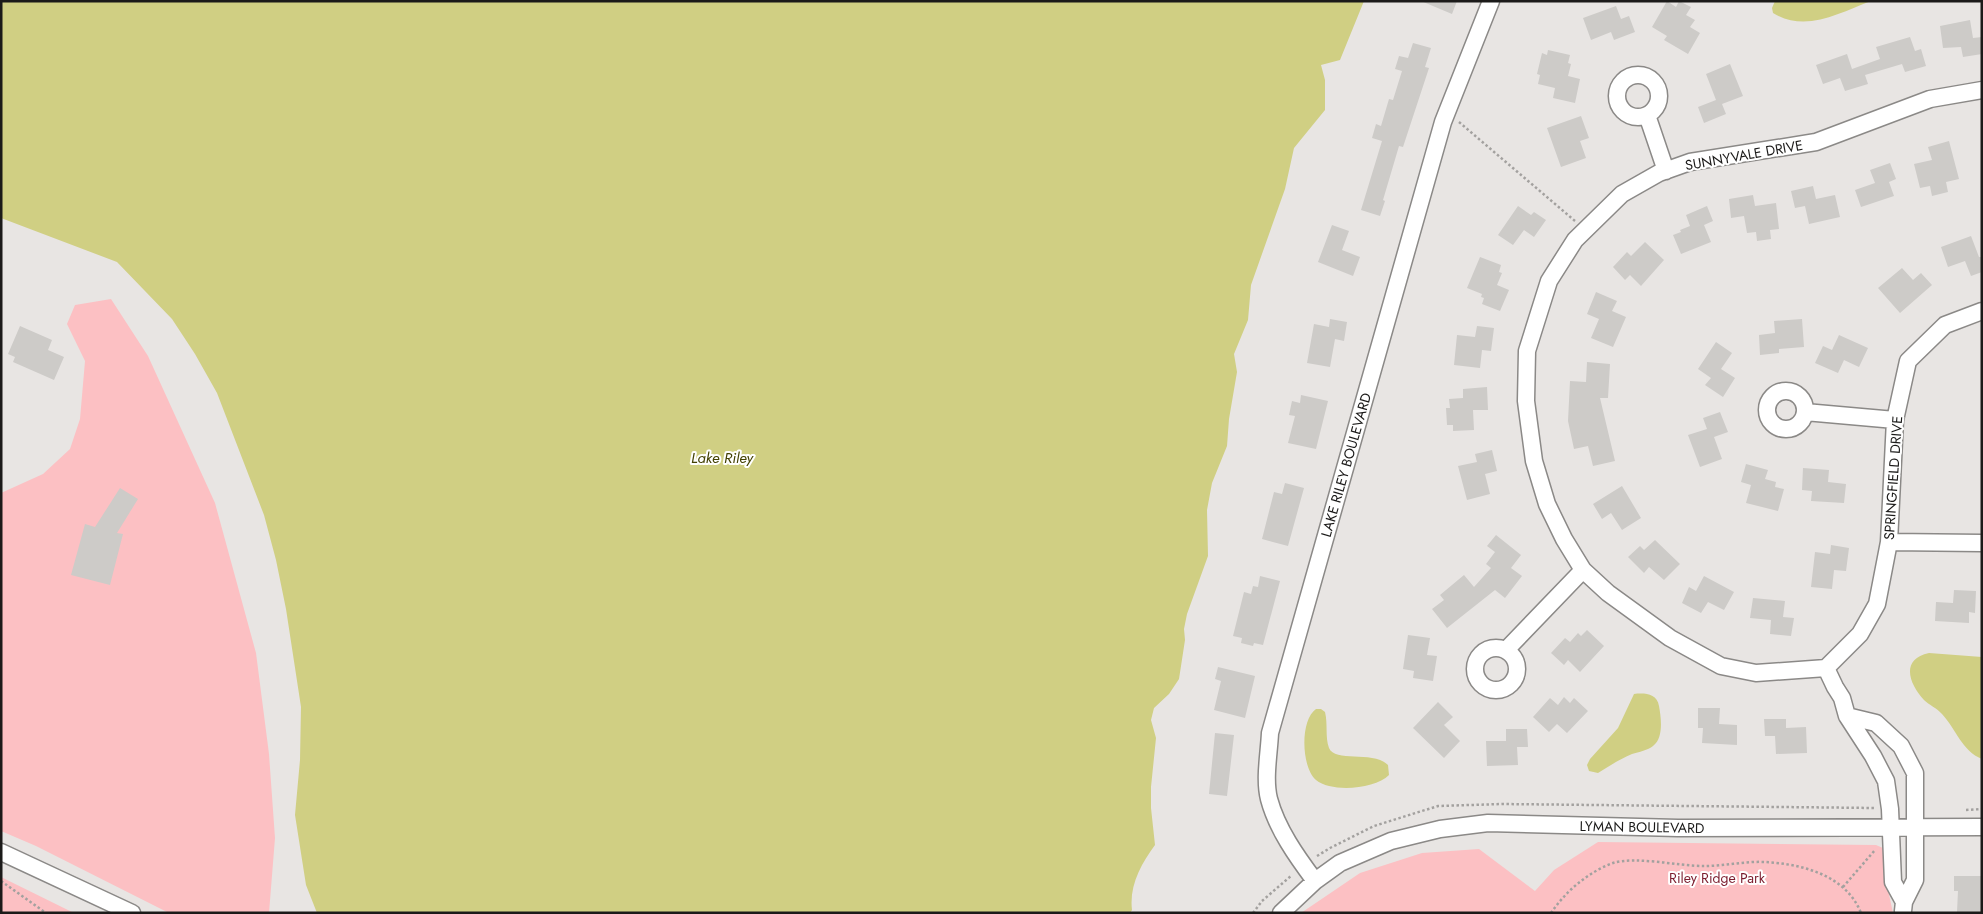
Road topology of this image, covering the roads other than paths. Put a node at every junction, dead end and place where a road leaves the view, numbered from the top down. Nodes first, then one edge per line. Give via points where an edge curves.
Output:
1 (1491, 1) edge
2 (1982, 90) edge
3 (1647, 116) dead end
4 (1666, 170) junction
5 (1982, 311) edge
6 (1805, 412) dead end
7 (1895, 420) junction
8 (1889, 542) junction
9 (1982, 544) edge
10 (1583, 570) junction
11 (1506, 650) dead end
12 (1826, 668) junction
13 (1847, 716) junction
14 (1890, 827) junction
15 (1916, 827) junction
16 (1982, 827) edge
17 (1, 852) edge
18 (1315, 881) junction
19 (1904, 908) edge
20 (132, 913) edge
21 (1281, 913) edge

1 - 18 street, LAKE RILEY BOULEVARD via 1448,112 1270,733 1269,799 1285,836
2 - 4 street, SUNNYVALE DRIVE via 1930,99 1816,142 1690,162
3 - 4 street
4 - 10 street, SUNNYVALE DRIVE via 1622,194 1575,240 1548,281 1527,351 1526,401 1534,461 1547,504
5 - 7 street, SPRINGFIELD DRIVE via 1945,325 1908,361
6 - 7 street
7 - 8 street, SPRINGFIELD DRIVE
8 - 9 street
8 - 12 street, SPRINGFIELD DRIVE via 1877,604 1860,634
10 - 11 street
10 - 12 street, SUNNYVALE DRIVE via 1646,622 1721,666 1756,673
12 - 13 street via 1842,698
13 - 14 street via 1886,781
13 - 15 street via 1876,723 1901,746 1915,773
14 - 15 street, LYMAN BOULEVARD
14 - 18 street, LYMAN BOULEVARD via 1678,828 1488,823 1440,828 1392,841 1340,864
14 - 19 street via 1893,882
15 - 16 street, LYMAN BOULEVARD
15 - 19 street via 1915,880
17 - 20 street
18 - 21 street

